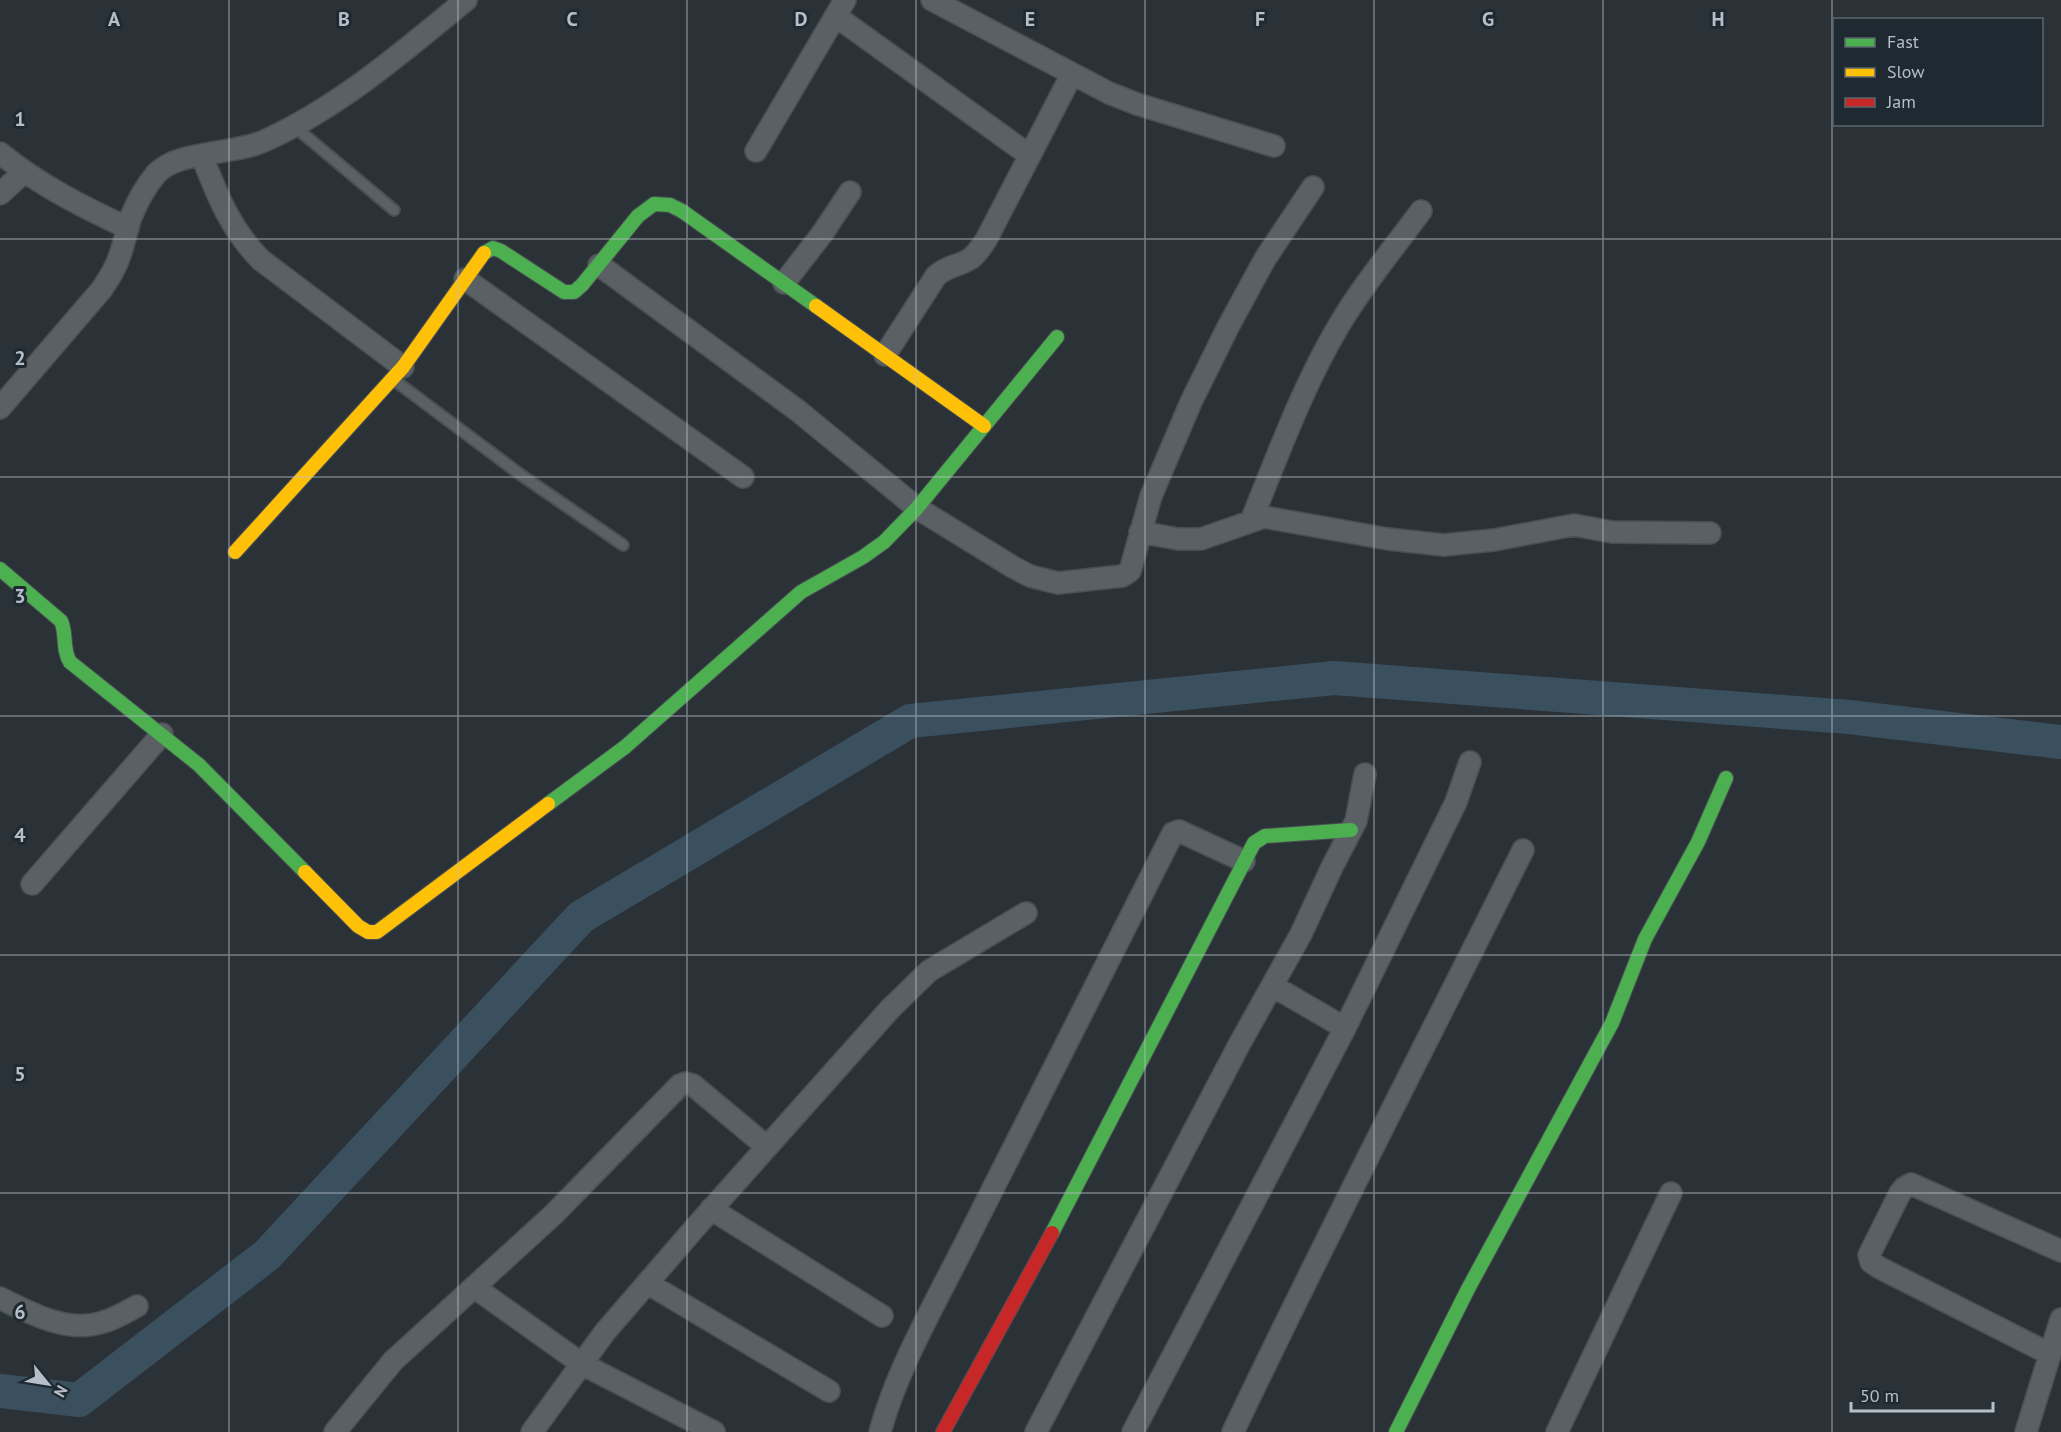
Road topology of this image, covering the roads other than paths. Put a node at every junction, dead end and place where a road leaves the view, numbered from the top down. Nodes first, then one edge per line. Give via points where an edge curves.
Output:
1 (466, 0) edge
2 (932, 0) edge
3 (841, 8) edge
4 (1071, 74) junction
5 (295, 127) junction
6 (1275, 146) dead end
7 (756, 151) dead end
8 (0, 153) edge
9 (1029, 155) junction
10 (202, 156) junction
11 (24, 172) junction
12 (1313, 188) dead end
13 (850, 192) dead end
14 (0, 194) edge
15 (394, 210) dead end
16 (1421, 211) dead end
17 (128, 228) junction
18 (598, 265) junction
19 (465, 279) junction
20 (784, 283) junction
21 (1057, 337) dead end
22 (885, 356) junction
23 (398, 372) junction
24 (0, 408) edge
25 (984, 426) junction
26 (743, 477) dead end
27 (917, 508) junction
28 (1251, 521) junction
29 (1140, 532) junction
30 (1710, 532) dead end
31 (623, 545) dead end
32 (235, 552) dead end
33 (0, 569) edge
34 (162, 734) junction
35 (1470, 762) dead end
36 (1365, 774) dead end
37 (1726, 778) dead end
38 (1351, 830) junction
39 (1523, 850) dead end
40 (1244, 861) junction
41 (32, 884) dead end
42 (1026, 913) dead end
43 (1273, 986) junction
44 (1345, 1028) junction
45 (767, 1147) junction
46 (1671, 1193) dead end
47 (711, 1209) junction
48 (2061, 1251) edge
49 (647, 1283) junction
50 (474, 1287) junction
51 (0, 1298) edge
52 (137, 1306) dead end
53 (882, 1316) dead end
54 (2061, 1319) edge
55 (2050, 1354) junction
56 (582, 1364) junction
57 (829, 1391) dead end
58 (334, 1432) edge
59 (532, 1432) edge
60 (714, 1432) edge
61 (880, 1432) edge
62 (943, 1432) edge
63 (1036, 1432) edge
64 (1133, 1432) edge
65 (1233, 1432) edge
66 (1396, 1432) edge
67 (1557, 1432) edge
68 (2026, 1432) edge

1 - 5 street via 345,96
2 - 4 street
3 - 7 street
3 - 9 street
4 - 6 street via 1129,101
4 - 9 street
5 - 10 street via 255,146
5 - 15 lane
8 - 11 street
9 - 22 street via 978,252 936,276
10 - 17 street via 181,159 157,173 143,193
10 - 23 street via 223,208 246,245
11 - 14 street
11 - 17 street
12 - 29 street via 1265,259 1228,327 1162,468
13 - 20 street
16 - 28 street via 1338,327 1297,408
17 - 24 street via 115,269 102,289
18 - 19 street via 578,290 570,293 493,248 485,251
18 - 20 street via 647,208 662,203 682,211
18 - 27 street via 797,410
19 - 23 street
19 - 26 street
20 - 22 street
21 - 25 street
22 - 25 street
23 - 31 lane via 521,475
23 - 32 street
25 - 27 street
27 - 29 street via 1013,567 1058,583 1127,574 1133,566
27 - 34 street via 884,542 801,592 625,747 377,932 358,926 214,779
28 - 29 street via 1201,540
28 - 30 street via 1271,517 1388,539 1444,545 1574,525 1612,532
33 - 34 street via 61,621 66,633 67,659
34 - 41 street
35 - 44 street via 1456,802
36 - 38 street
37 - 66 street via 1698,842 1645,939 1612,1023 1468,1289
38 - 40 street via 1260,837
38 - 43 street
39 - 65 street
40 - 61 street via 1179,831 1173,833 909,1358
40 - 62 street via 1058,1223
42 - 45 street via 929,971 910,988
43 - 44 street
43 - 63 street
44 - 64 street
45 - 47 street
45 - 50 street via 693,1085 683,1083 554,1214
46 - 67 street
47 - 49 street
47 - 53 street
48 - 55 street via 1911,1184 1900,1193 1869,1256 1880,1268
49 - 56 street
49 - 57 street
50 - 56 street
50 - 58 street via 393,1361
51 - 52 street via 71,1325 103,1323
54 - 55 street
55 - 68 street
56 - 59 street
56 - 60 street

